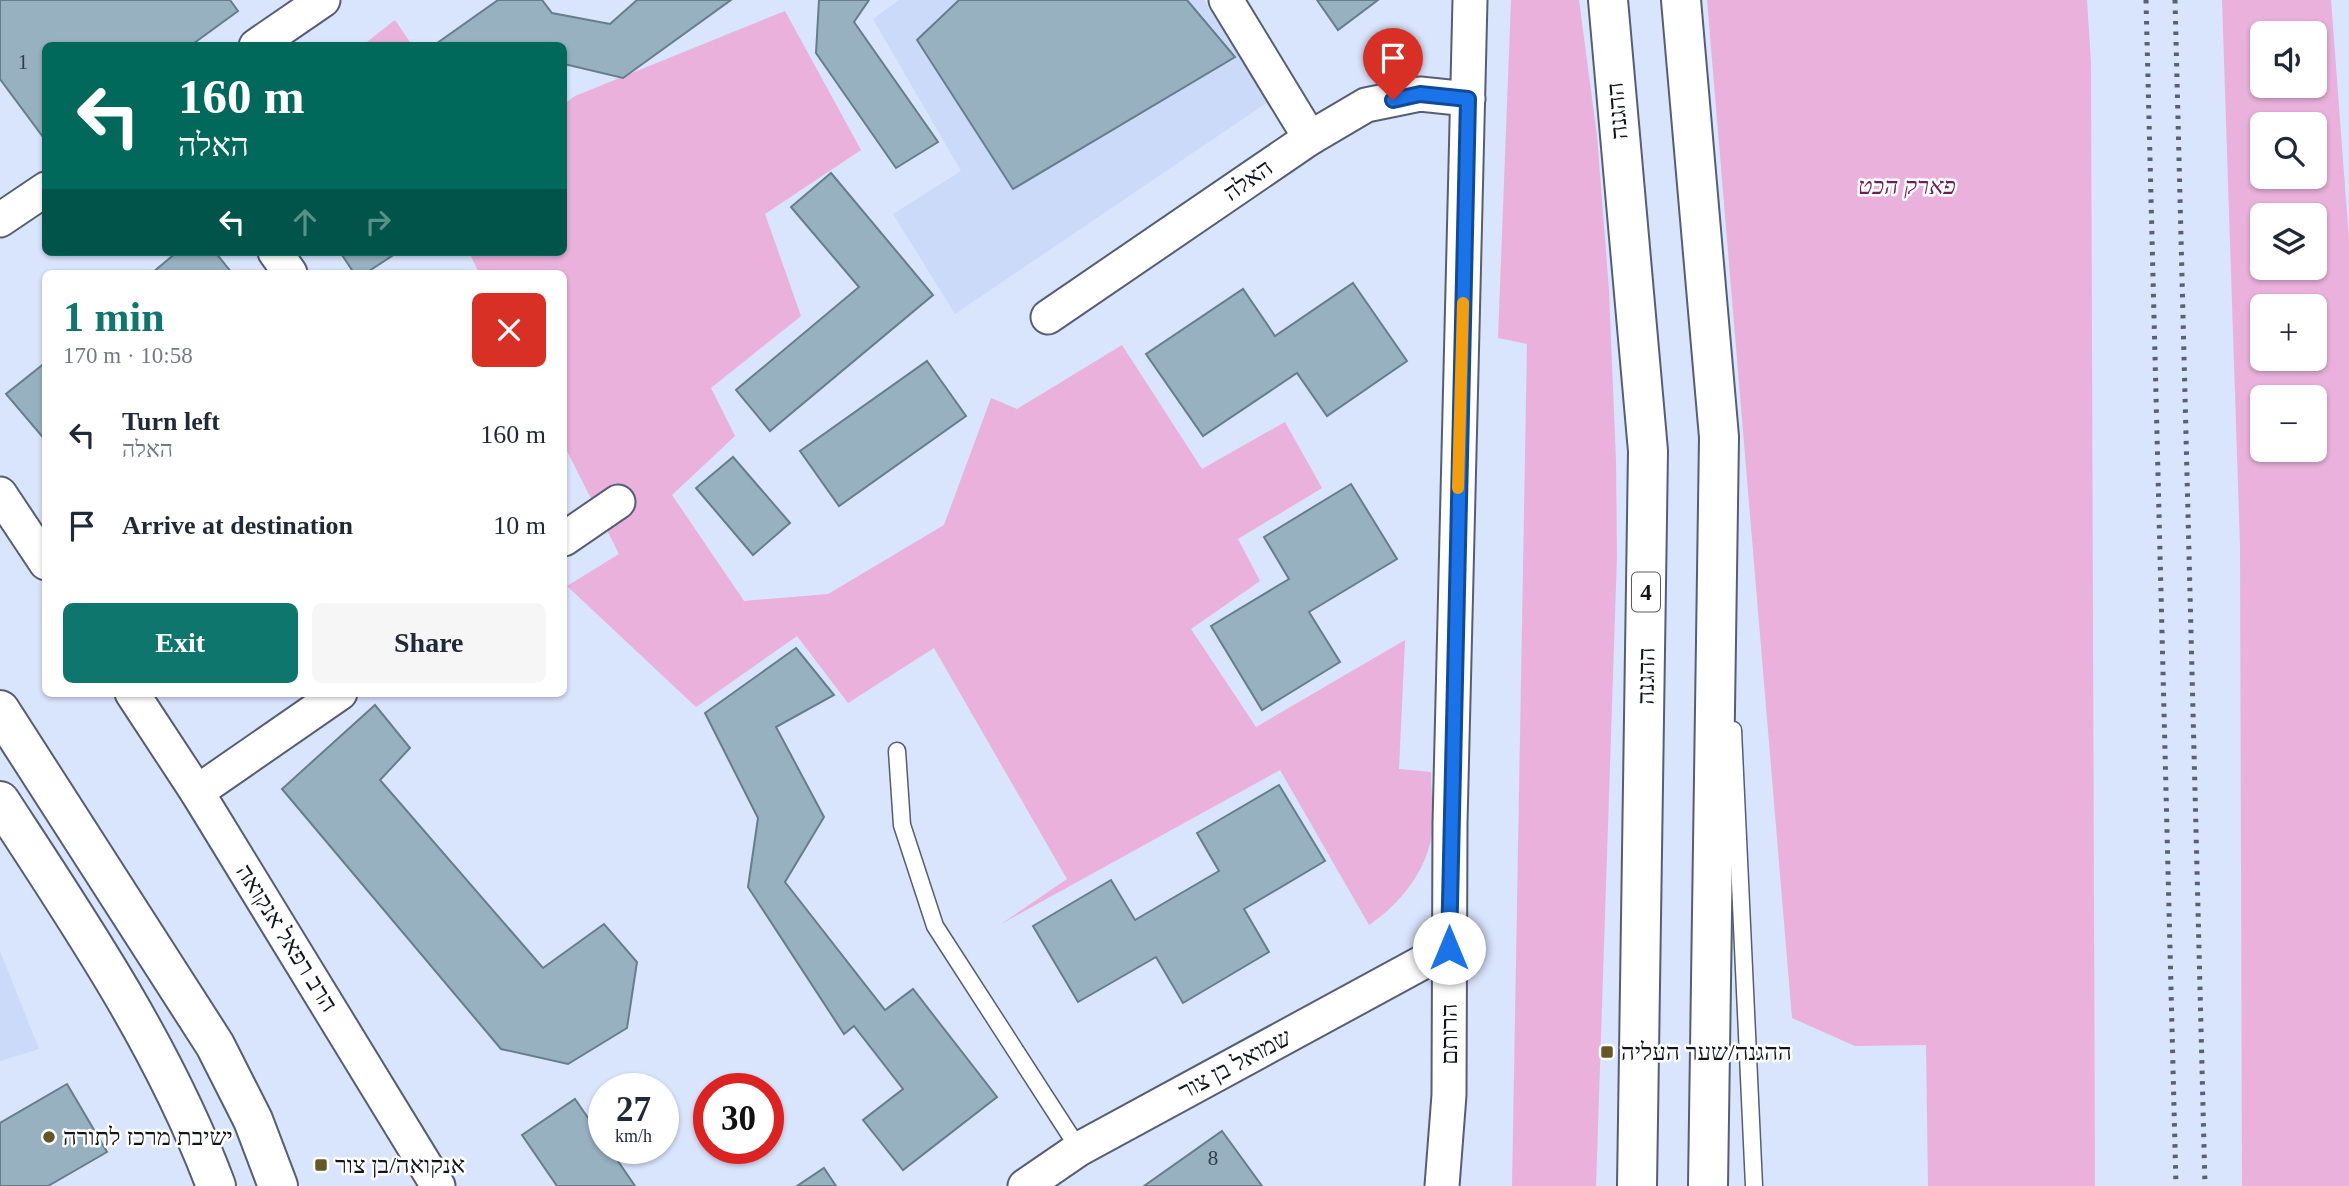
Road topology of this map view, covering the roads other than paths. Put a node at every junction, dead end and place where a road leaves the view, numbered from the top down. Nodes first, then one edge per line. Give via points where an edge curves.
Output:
1 (323, 0) edge
2 (1226, 0) edge
3 (1470, 0) edge
4 (1608, 0) edge
5 (1681, 0) edge
6 (262, 42) edge
7 (1468, 99) junction
8 (1310, 138) junction
9 (42, 191) edge
10 (0, 219) edge
11 (1048, 317) dead end
12 (1719, 438) junction
13 (0, 494) edge
14 (618, 502) dead end
15 (567, 537) edge
16 (42, 557) edge
17 (135, 697) edge
18 (334, 697) edge
19 (0, 710) edge
20 (897, 751) dead end
21 (197, 792) junction
22 (0, 802) edge
23 (1449, 948) junction
24 (1079, 1149) junction
25 (216, 1186) edge
26 (278, 1186) edge
27 (438, 1186) edge
28 (1025, 1186) edge
29 (1442, 1186) edge
30 (1637, 1186) edge
31 (1707, 1186) edge
32 (1754, 1186) edge

1 - 6 street
2 - 8 street
3 - 7 street, הרותם
4 - 30 main road, ההגנה / 4 via 1648,452
5 - 12 main road
7 - 8 street, האלה via 1420,94 1366,105
7 - 23 street, הרותם
8 - 11 street, האלה
9 - 10 street
12 - 31 main road
12 - 32 lane
13 - 16 street
14 - 15 street
17 - 21 street, הרב רפאל אנקואה
18 - 21 street
19 - 26 main road via 215,1045 253,1120
20 - 24 lane via 902,825 935,926
21 - 27 street, הרב רפאל אנקואה
22 - 25 main road via 111,973 170,1079
23 - 24 street, שמואל בן צור
23 - 29 street, הרותם via 1449,1095
24 - 28 street, שמואל בן צור

